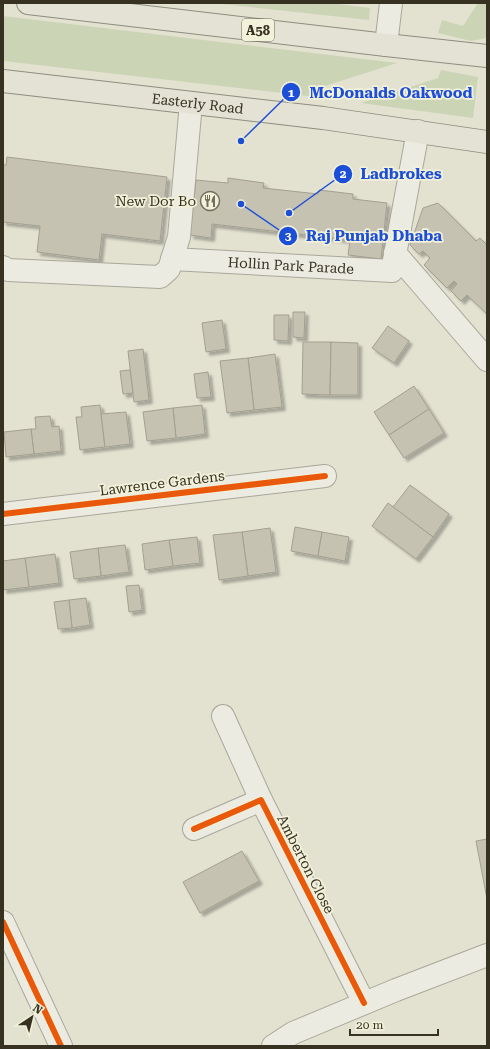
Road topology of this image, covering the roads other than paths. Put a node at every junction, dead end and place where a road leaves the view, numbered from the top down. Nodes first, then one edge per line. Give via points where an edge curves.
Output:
1 (28, 3) edge
2 (391, 3) edge
3 (386, 45) junction
4 (487, 56) edge
5 (3, 81) edge
6 (191, 103) junction
7 (418, 131) junction
8 (487, 142) edge
9 (395, 253) junction
10 (172, 259) junction
11 (3, 267) edge
12 (487, 360) edge
13 (324, 476) dead end
14 (3, 514) edge
15 (223, 716) dead end
16 (260, 800) junction
17 (194, 829) dead end
18 (3, 922) edge
19 (487, 955) edge
20 (364, 1004) junction
21 (61, 1046) edge
22 (273, 1046) edge

1 - 3 main road, A58
2 - 3 street
3 - 4 main road, A58
5 - 6 main road, Easterly Road
6 - 7 main road, Easterly Road
6 - 10 street via 179,237
7 - 8 main road, Easterly Road
7 - 9 street, Hollin Park Parade
9 - 10 street, Hollin Park Parade via 392,271
9 - 12 street
10 - 11 street via 169,269 160,277 8,270
13 - 14 street, Lawrence Gardens
15 - 16 street, Amberton Close
16 - 17 street
16 - 20 street, Amberton Close
18 - 21 street
19 - 20 street
20 - 22 street via 293,1033

